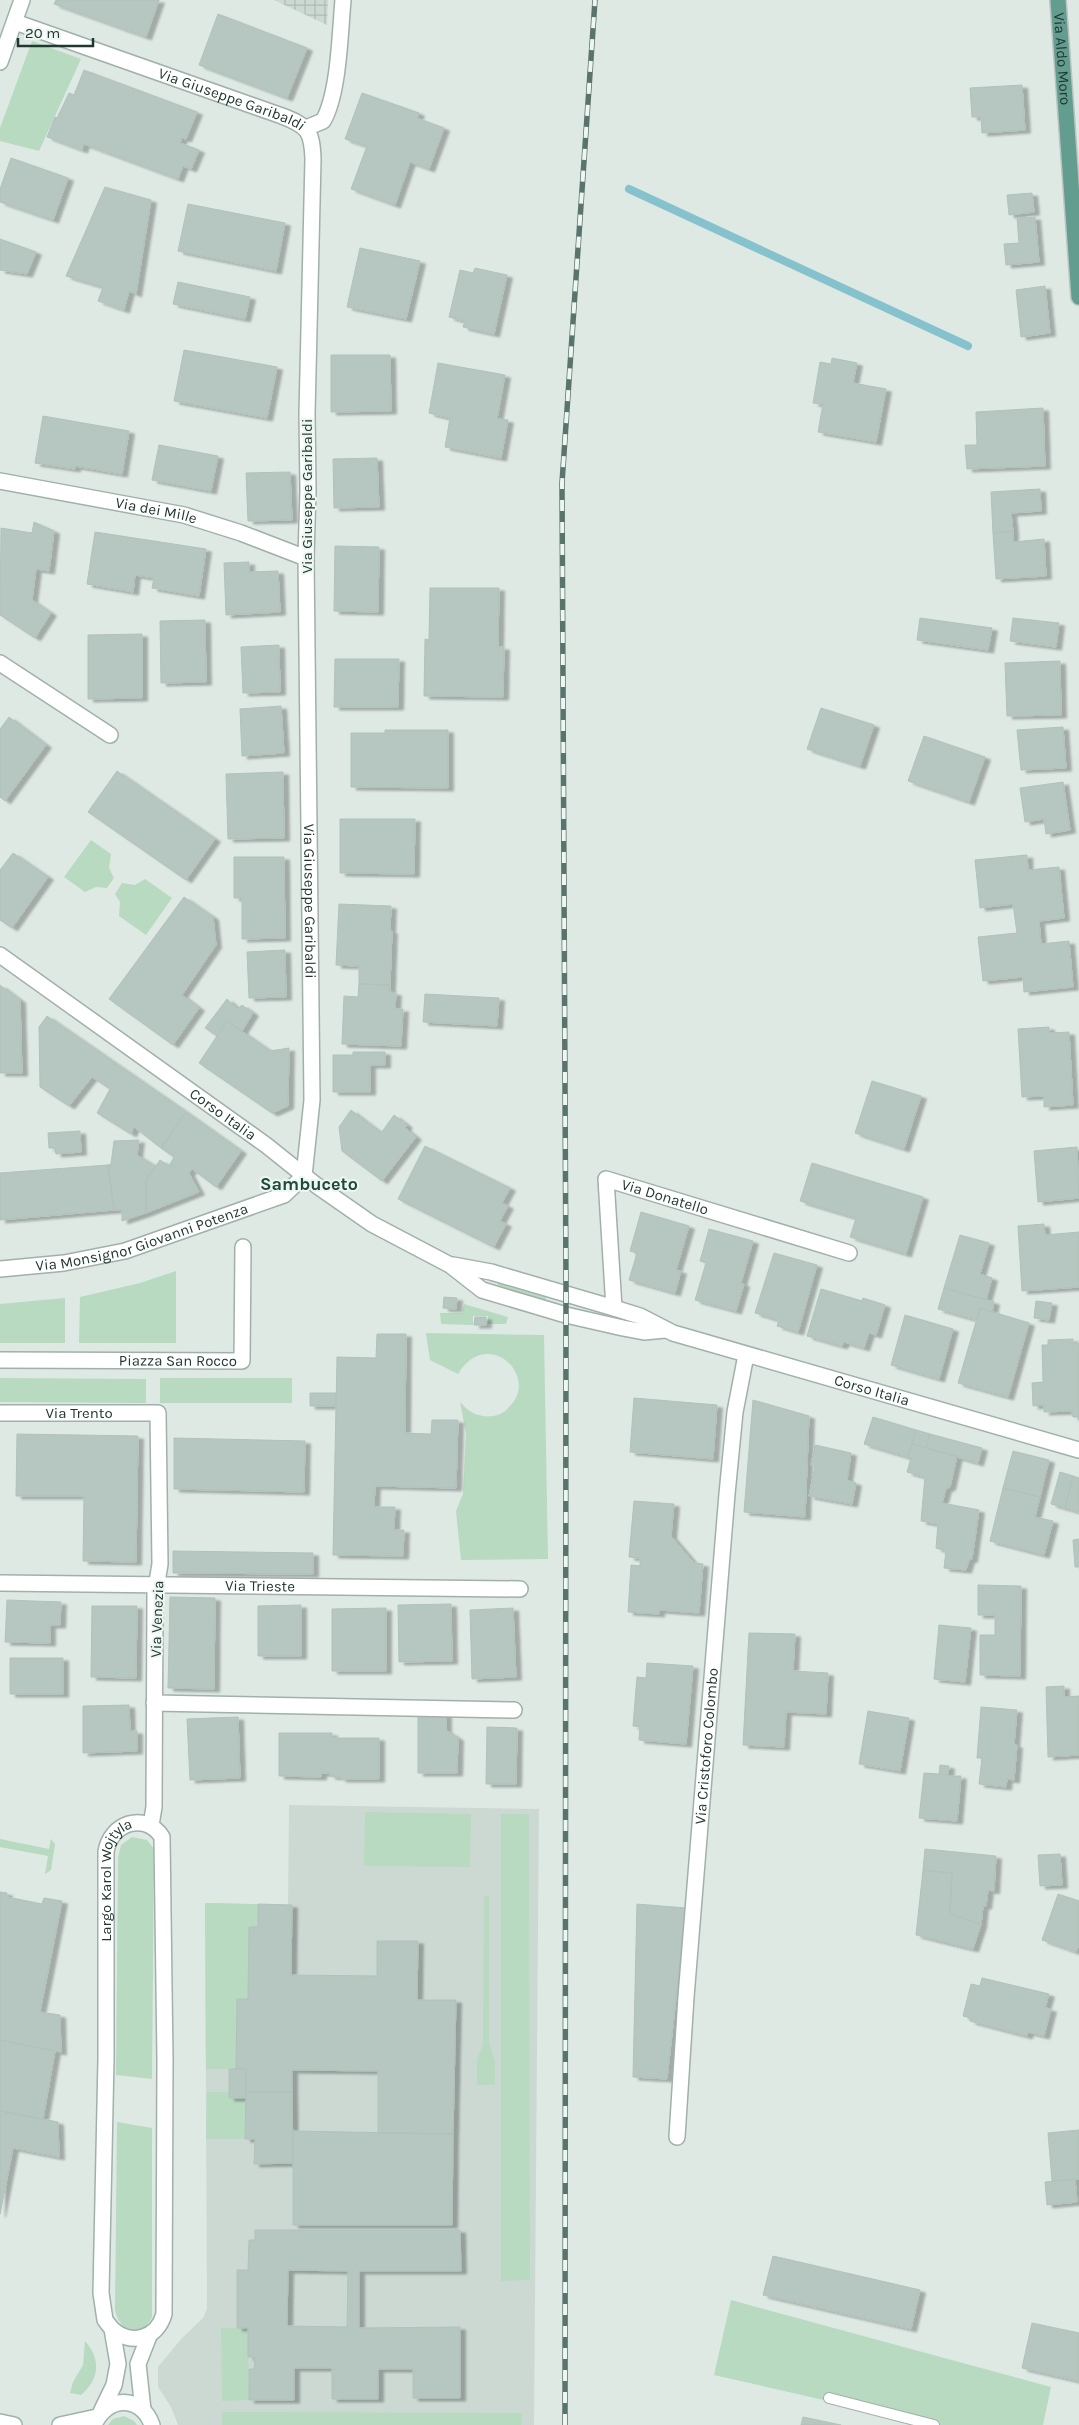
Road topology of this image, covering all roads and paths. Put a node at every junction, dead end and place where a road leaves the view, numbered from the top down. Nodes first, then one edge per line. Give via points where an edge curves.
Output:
1 (22, 0) edge
2 (342, 0) edge
3 (1059, 0) edge
4 (14, 22) junction
5 (0, 62) edge
6 (306, 128) junction
7 (1079, 297) edge
8 (0, 481) edge
9 (306, 558) junction
10 (0, 663) edge
11 (110, 735) dead end
12 (0, 956) edge
13 (304, 1176) junction
14 (243, 1247) dead end
15 (849, 1252) dead end
16 (450, 1265) junction
17 (0, 1269) edge
18 (614, 1308) junction
19 (665, 1330) junction
20 (746, 1355) junction
21 (0, 1360) edge
22 (158, 1412) joint
23 (0, 1413) edge
24 (1079, 1450) edge
25 (0, 1583) edge
26 (157, 1584) junction
27 (520, 1589) dead end
28 (154, 1703) junction
29 (514, 1710) dead end
30 (151, 1825) junction
31 (677, 2137) dead end
32 (112, 2329) junction
33 (149, 2336) junction
34 (829, 2398) dead end
35 (143, 2410) junction
36 (97, 2418) edge
37 (0, 2422) edge
38 (14, 2425) edge
39 (60, 2425) edge
40 (152, 2425) edge
41 (934, 2425) edge

1 - 4 street
2 - 6 street via 329,108 323,121
3 - 7 main road, Via Aldo Moro
4 - 5 street
4 - 6 street, Via Giuseppe Garibaldi via 282,116
6 - 9 street, Via Giuseppe Garibaldi via 311,138 313,159
8 - 9 street, Via dei Mille via 184,515
9 - 13 street, Via Giuseppe Garibaldi via 312,1100
10 - 11 street
12 - 13 street, Corso Italia via 266,1145
13 - 16 street, Corso Italia via 372,1224
13 - 17 street, Via Monsignor Giovanni Potenza via 284,1195 125,1251 64,1263
14 - 21 street, Piazza San Rocco via 242,1360
15 - 18 street, Via Donatello via 606,1179
16 - 18 street, Corso Italia via 491,1272
16 - 19 street, Corso Italia via 482,1290 566,1316 644,1332
18 - 19 street, Corso Italia via 640,1316
19 - 20 street, Corso Italia
20 - 24 street, Corso Italia
20 - 31 street, Via Cristoforo Colombo via 735,1412 727,1494
22 - 23 street, Via Trento
22 - 26 street, Via Venezia via 160,1564
25 - 26 street, Via Trieste
26 - 27 street, Via Trieste
26 - 28 street, Via Venezia
28 - 29 street
28 - 30 street, Via Venezia via 154,1814
30 - 32 street, Largo Karol Wojtyla via 137,1823 119,1829 108,1841 106,1852 101,2293 105,2320
30 - 33 street, Largo Karol Wojtyla via 162,1837 165,2060 164,2314 160,2325
32 - 33 street via 130,2339
32 - 36 street, Largo Karol Wojtyla via 118,2374
33 - 35 street, Largo Karol Wojtyla via 138,2364
34 - 41 lane
35 - 36 street via 136,2405 117,2403
35 - 40 street
36 - 39 street
37 - 38 street

